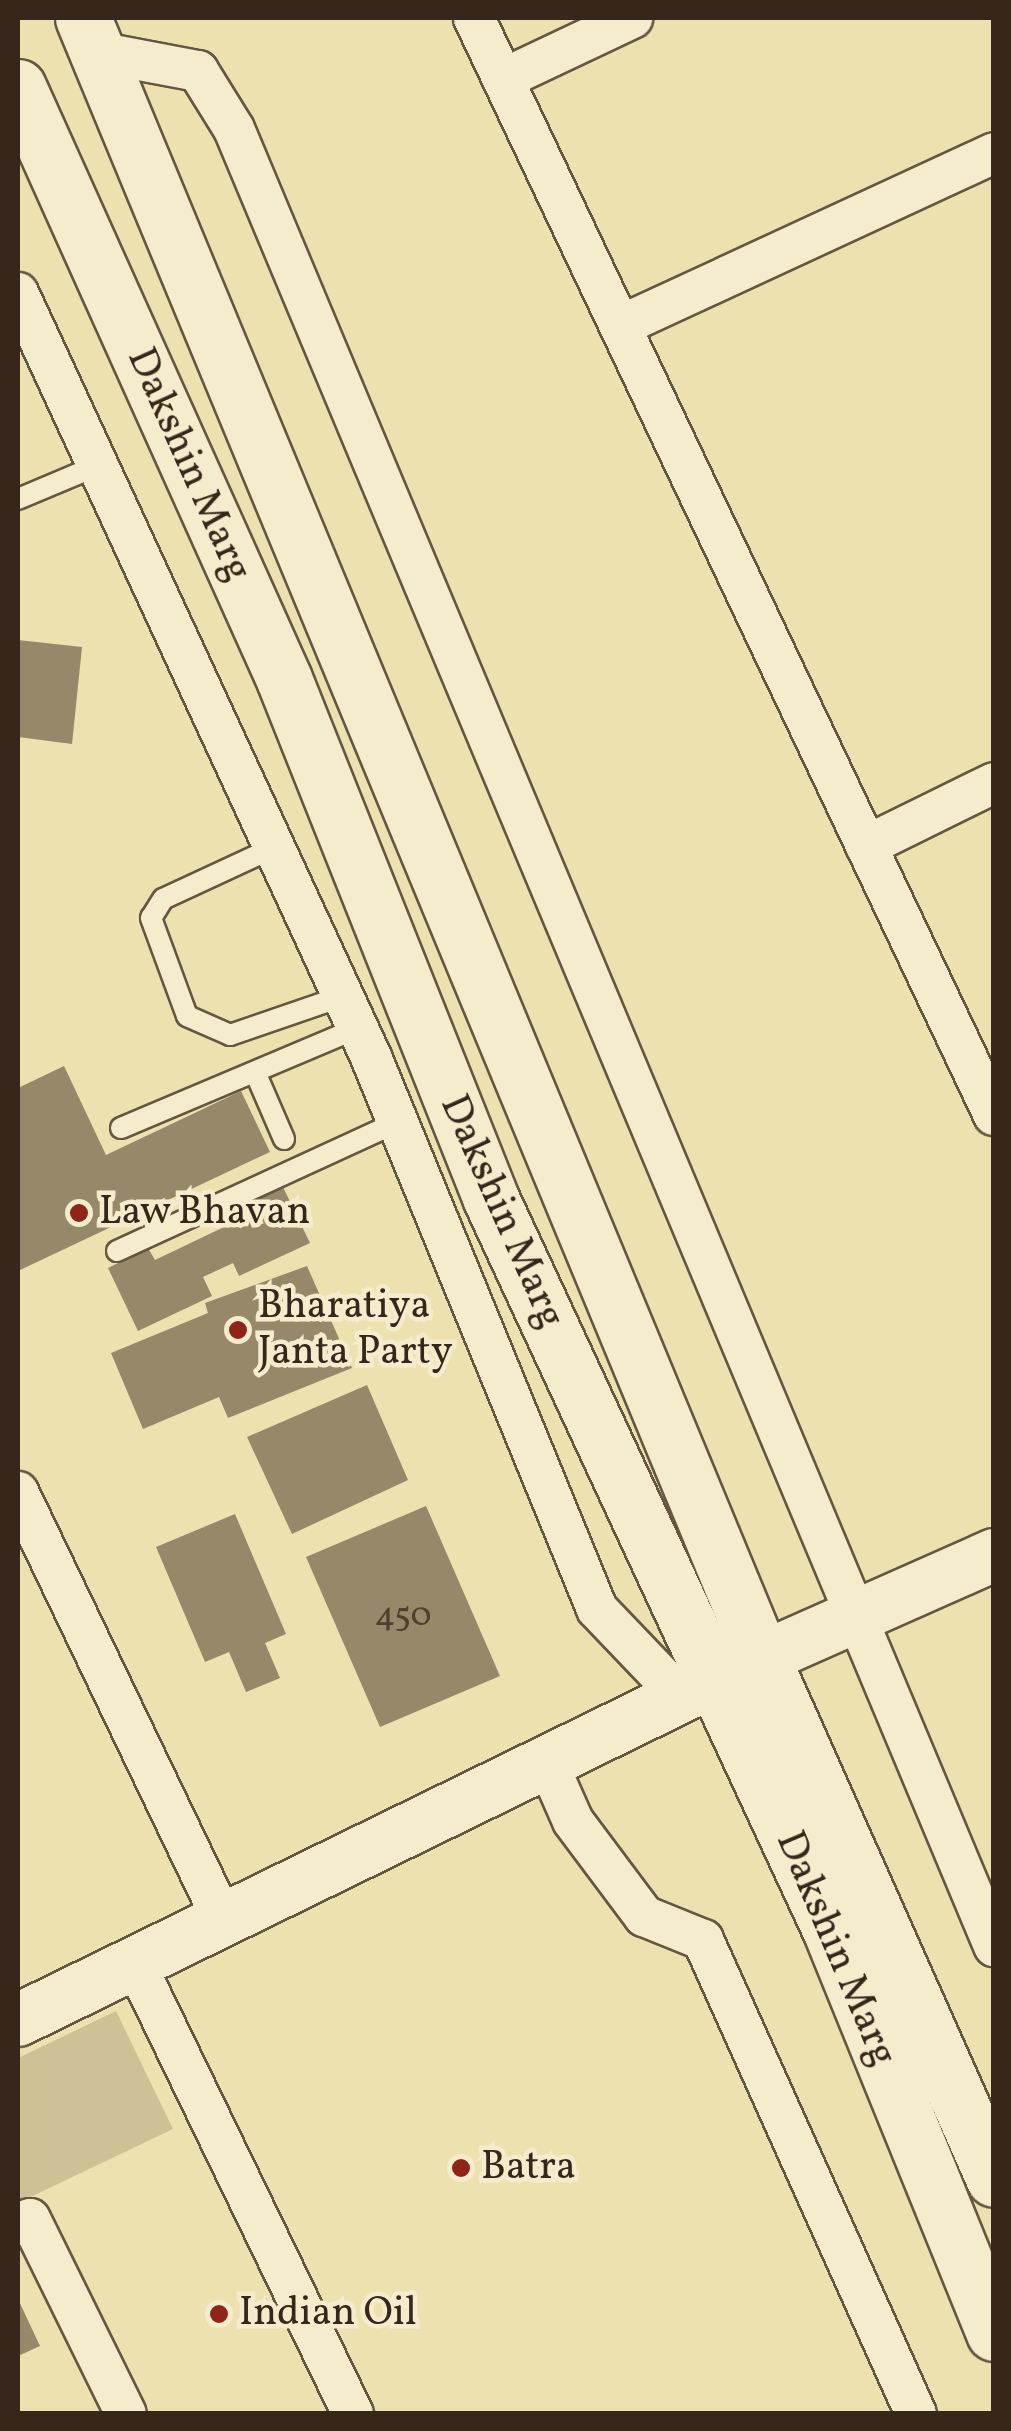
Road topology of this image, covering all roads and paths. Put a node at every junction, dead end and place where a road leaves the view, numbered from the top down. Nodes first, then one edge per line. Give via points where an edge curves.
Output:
1 (474, 18) edge
2 (632, 18) edge
3 (90, 35) edge
4 (503, 79) junction
5 (18, 86) edge
6 (994, 153) edge
7 (18, 293) edge
8 (620, 326) junction
9 (99, 465) junction
10 (18, 499) edge
11 (994, 783) edge
12 (866, 846) junction
13 (275, 847) junction
14 (350, 1012) junction
15 (255, 1072) junction
16 (994, 1115) edge
17 (398, 1122) junction
18 (121, 1128) dead end
19 (284, 1139) dead end
20 (116, 1251) dead end
21 (18, 1492) edge
22 (994, 1555) edge
23 (854, 1617) junction
24 (719, 1678) junction
25 (547, 1762) junction
26 (224, 1919) junction
27 (994, 1946) edge
28 (135, 1962) junction
29 (22, 2004) edge
30 (994, 2178) edge
31 (18, 2225) edge
32 (994, 2332) edge
33 (126, 2414) edge
34 (353, 2414) edge
35 (916, 2414) edge

1 - 4 street
2 - 4 street
3 - 23 street via 198,71 234,128
3 - 24 main road, Dakshin Marg
4 - 8 street
5 - 24 main road, Dakshin Marg via 284,679 491,1199
6 - 8 street
7 - 9 street
8 - 12 street
9 - 10 lane
9 - 13 street
11 - 12 street
12 - 16 street
13 - 14 street
13 - 14 lane via 163,899 151,918 187,1016 230,1035
14 - 15 lane
14 - 17 street
15 - 18 lane
15 - 19 lane
17 - 20 lane
17 - 24 street via 597,1609
21 - 26 street
22 - 23 street
23 - 24 street
23 - 27 street
24 - 25 street
24 - 30 main road, Dakshin Marg
24 - 32 main road, Dakshin Marg via 830,1928
25 - 26 street
25 - 35 street via 572,1821 644,1916 702,1940
26 - 28 street
28 - 29 street
28 - 34 street
31 - 33 street via 30,2219

